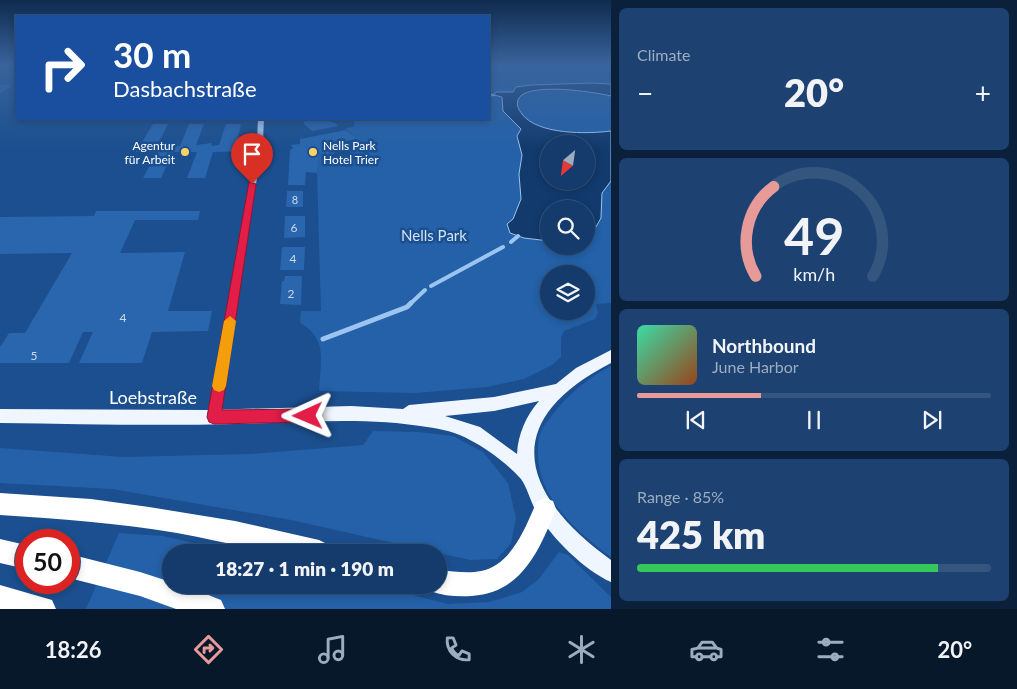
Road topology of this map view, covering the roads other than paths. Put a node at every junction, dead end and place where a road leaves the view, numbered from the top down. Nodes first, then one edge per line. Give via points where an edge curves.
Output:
1 (261, 120) edge
2 (611, 356) edge
3 (558, 390) junction
4 (384, 414) junction
5 (0, 416) edge
6 (214, 417) junction
7 (529, 475) junction
8 (0, 504) edge
9 (545, 509) junction
10 (287, 544) edge
11 (0, 551) edge
12 (15, 554) edge
13 (80, 569) edge
14 (611, 572) edge
15 (447, 584) edge
16 (0, 598) edge
17 (43, 609) edge
18 (212, 609) edge

1 - 6 street
2 - 3 main road via 567,381
3 - 4 main road via 494,404
3 - 7 main road via 546,402 528,433 525,458
4 - 6 main road, Loebstraße
4 - 7 main road, Loebstraße via 446,423 467,430 491,444
5 - 6 main road, Loebstraße
7 - 9 main road
8 - 10 highway via 123,515
9 - 14 main road via 596,562
9 - 15 highway via 513,568 496,580 459,586
11 - 12 highway
13 - 18 highway via 140,584
16 - 17 highway

